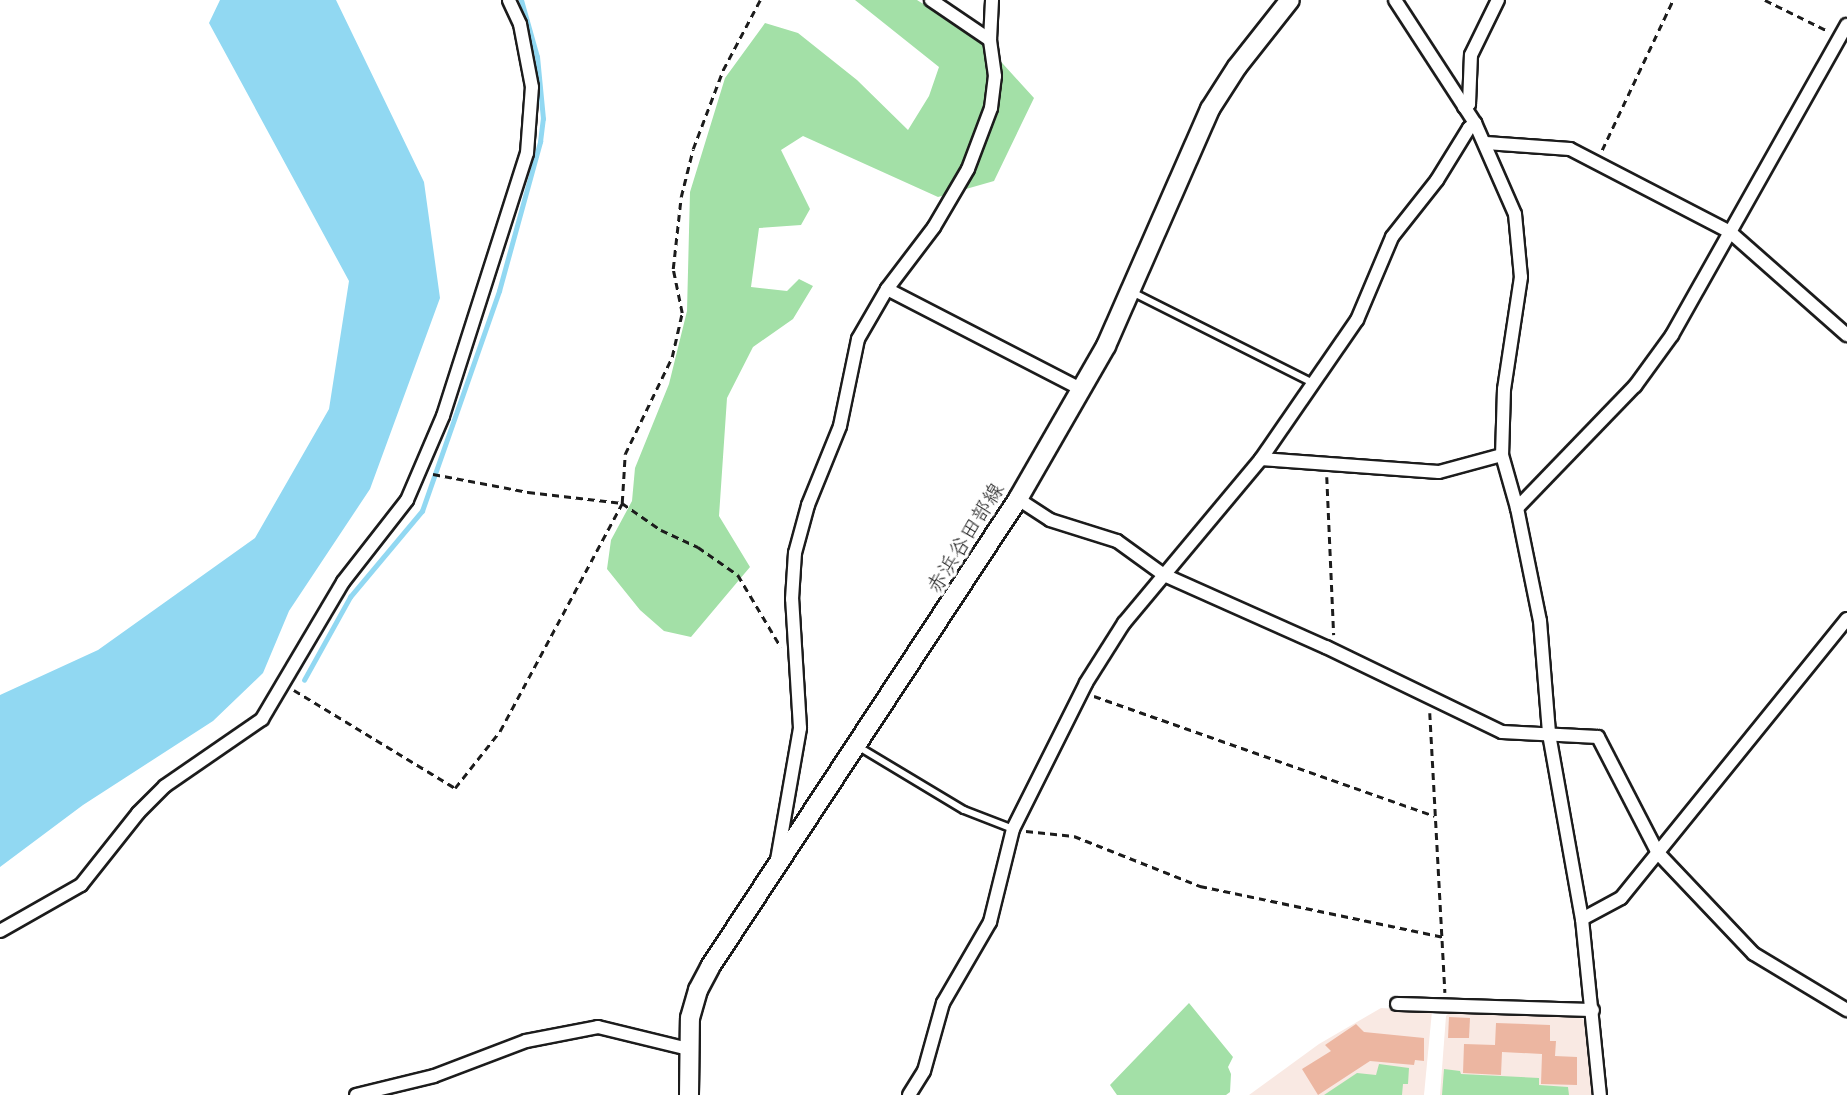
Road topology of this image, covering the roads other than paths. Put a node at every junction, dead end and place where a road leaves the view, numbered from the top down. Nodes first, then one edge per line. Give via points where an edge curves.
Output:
1 (509, 0) edge
2 (931, 0) edge
3 (992, 0) edge
4 (1290, 0) edge
5 (1395, 0) edge
6 (1498, 0) edge
7 (1844, 31) edge
8 (990, 40) junction
9 (1464, 107) junction
10 (1475, 123) junction
11 (1486, 143) junction
12 (1730, 232) junction
13 (887, 289) junction
14 (1131, 292) junction
15 (1847, 335) edge
16 (1313, 383) junction
17 (1081, 390) junction
18 (1502, 455) junction
19 (1261, 459) junction
20 (1018, 499) junction
21 (1517, 508) junction
22 (1164, 575) junction
23 (1847, 619) edge
24 (1549, 734) junction
25 (858, 746) junction
26 (1013, 829) junction
27 (1658, 853) junction
28 (777, 862) junction
29 (1582, 919) junction
30 (0, 931) edge
31 (1397, 1004) dead end
32 (1593, 1010) junction
33 (1847, 1010) edge
34 (688, 1049) junction
35 (356, 1095) edge
36 (689, 1095) edge
37 (909, 1095) edge
38 (1600, 1095) edge

1 - 30 street via 520,24 532,87 527,153 443,416 407,500 343,582 262,719 165,786 81,885
2 - 8 street
3 - 8 street
4 - 14 main road, 赤浜谷田部線 via 1210,109
5 - 9 street
6 - 9 street via 1471,55 1469,103
7 - 12 street
8 - 13 street via 995,76 991,108 968,169 934,227
9 - 10 street
10 - 11 street
10 - 16 street via 1392,237 1357,320
11 - 12 street via 1570,149
11 - 18 street via 1516,214 1520,249 1521,277 1504,389
12 - 15 street
12 - 21 street via 1672,335 1635,386
13 - 17 street
13 - 28 street via 859,339 840,426 808,505 795,554 792,599 800,728
14 - 16 lane
14 - 17 main road, 赤浜谷田部線
16 - 19 street
17 - 20 main road, 赤浜谷田部線
18 - 19 street via 1439,472
18 - 21 street
19 - 22 street
20 - 22 street via 1050,520 1117,541
20 - 25 main road, 赤浜谷田部線
21 - 24 street via 1540,621
22 - 24 street via 1502,732
22 - 26 street via 1124,623 1081,691
23 - 27 street
24 - 27 street via 1598,737
24 - 29 street
25 - 26 lane via 964,810
25 - 28 main road, 赤浜谷田部線
26 - 37 street via 990,922 943,1003 924,1070
27 - 29 street via 1620,898
27 - 33 street via 1754,954
28 - 34 main road, 赤浜谷田部線 via 698,990
29 - 32 street
31 - 32 street
32 - 38 street
34 - 35 street via 598,1027 526,1041 434,1076
34 - 36 main road, 赤浜谷田部線

